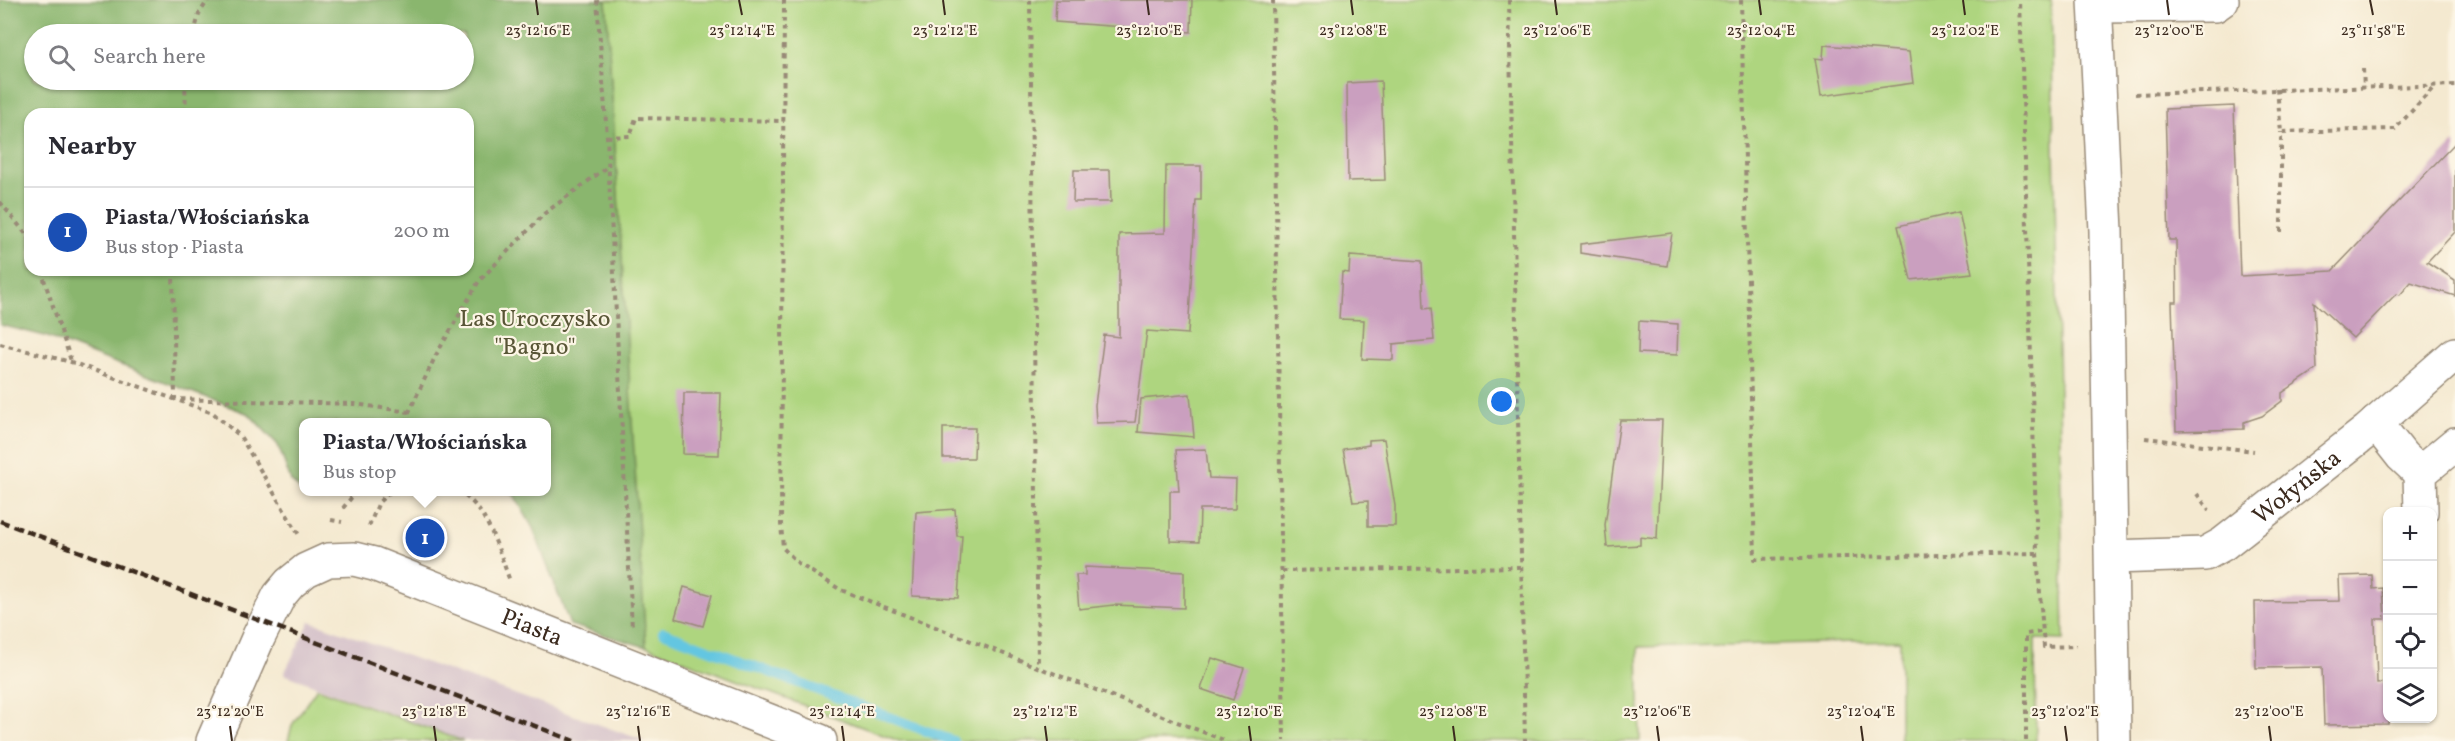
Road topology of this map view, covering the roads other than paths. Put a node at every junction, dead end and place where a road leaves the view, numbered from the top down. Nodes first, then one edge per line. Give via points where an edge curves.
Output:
1 (2222, 0) edge
2 (2096, 3) edge
3 (2451, 365) edge
4 (2376, 423) junction
5 (2455, 444) edge
6 (2421, 472) junction
7 (2421, 507) edge
8 (2112, 557) junction
9 (213, 741) edge
10 (820, 741) edge
11 (2114, 741) edge

1 - 2 street via 2215,5
2 - 8 street via 2106,231
3 - 4 street, Wołyńska
4 - 6 street via 2402,456
4 - 8 street, Wołyńska via 2238,535 2205,554
5 - 6 street
6 - 7 street
8 - 11 street
9 - 10 street, Piasta via 279,596 297,577 315,566 341,559 374,564

